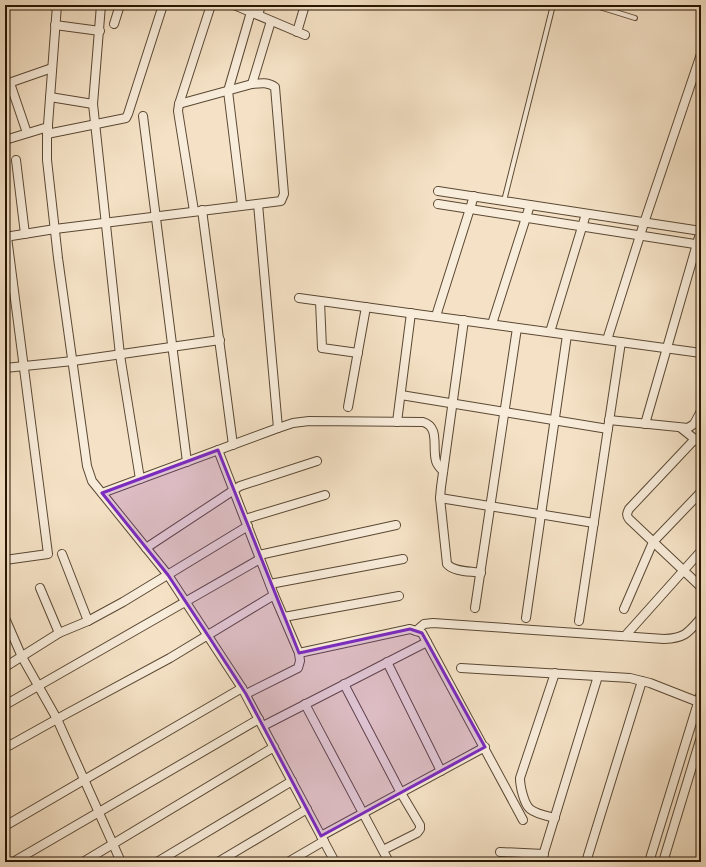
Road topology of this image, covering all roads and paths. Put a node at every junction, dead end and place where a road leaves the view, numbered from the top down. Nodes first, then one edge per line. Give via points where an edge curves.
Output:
1 (57, 5) edge
2 (101, 5) edge
3 (120, 5) edge
4 (163, 5) edge
5 (211, 5) edge
6 (234, 5) edge
7 (261, 5) edge
8 (305, 5) edge
9 (553, 5) edge
10 (592, 5) edge
11 (254, 14) junction
12 (635, 18) dead end
13 (271, 21) junction
14 (114, 24) dead end
15 (55, 26) junction
16 (100, 31) junction
17 (701, 54) edge
18 (52, 68) junction
19 (7, 83) edge
20 (252, 84) junction
21 (228, 90) junction
22 (50, 97) junction
23 (93, 104) junction
24 (179, 104) junction
25 (143, 116) dead end
26 (95, 124) junction
27 (47, 130) junction
28 (27, 133) junction
29 (5, 140) edge
30 (16, 160) dead end
31 (438, 191) dead end
32 (474, 196) junction
33 (504, 201) junction
34 (258, 204) junction
35 (438, 204) dead end
36 (530, 205) junction
37 (242, 206) junction
38 (470, 209) junction
39 (198, 210) junction
40 (586, 214) junction
41 (156, 216) junction
42 (526, 218) junction
43 (106, 222) junction
44 (644, 223) junction
45 (582, 227) junction
46 (55, 229) junction
47 (701, 231) edge
48 (25, 234) junction
49 (640, 236) junction
50 (6, 237) edge
51 (699, 245) edge
52 (299, 298) dead end
53 (320, 301) junction
54 (366, 307) junction
55 (411, 313) junction
56 (436, 316) junction
57 (464, 320) junction
58 (492, 324) junction
59 (517, 328) junction
60 (550, 332) junction
61 (567, 335) junction
62 (220, 340) junction
63 (607, 340) junction
64 (621, 342) junction
65 (172, 348) junction
66 (666, 348) junction
67 (358, 353) junction
68 (701, 353) edge
69 (120, 355) junction
70 (72, 361) junction
71 (23, 366) junction
72 (5, 368) edge
73 (401, 395) junction
74 (452, 404) junction
75 (348, 407) dead end
76 (701, 411) edge
77 (504, 412) junction
78 (554, 420) junction
79 (609, 420) junction
80 (397, 422) junction
81 (645, 424) junction
82 (278, 428) junction
83 (681, 428) junction
84 (608, 429) junction
85 (698, 442) edge
86 (233, 445) junction
87 (218, 450) junction
88 (317, 461) dead end
89 (187, 462) junction
90 (443, 471) junction
91 (140, 479) junction
92 (233, 490) junction
93 (701, 492) edge
94 (102, 493) junction
95 (325, 495) dead end
96 (440, 498) junction
97 (490, 506) junction
98 (541, 514) junction
99 (246, 522) junction
100 (594, 523) junction
101 (396, 525) dead end
102 (653, 542) junction
103 (146, 548) junction
104 (701, 551) edge
105 (62, 554) dead end
106 (259, 557) junction
107 (5, 560) edge
108 (403, 560) dead end
109 (684, 571) junction
110 (480, 573) junction
111 (168, 575) junction
112 (270, 584) junction
113 (40, 588) dead end
114 (701, 588) edge
115 (274, 595) junction
116 (399, 596) dead end
117 (186, 601) junction
118 (475, 608) dead end
119 (624, 609) dead end
120 (284, 617) junction
121 (5, 618) edge
122 (526, 618) dead end
123 (701, 618) edge
124 (88, 621) junction
125 (579, 621) dead end
126 (416, 631) junction
127 (59, 633) junction
128 (208, 635) junction
129 (625, 636) junction
130 (426, 642) junction
131 (299, 653) junction
132 (22, 657) junction
133 (387, 662) junction
134 (5, 667) edge
135 (461, 668) dead end
136 (556, 673) junction
137 (598, 676) junction
138 (642, 681) junction
139 (344, 684) junction
140 (38, 686) junction
141 (244, 691) junction
142 (701, 693) edge
143 (700, 702) edge
144 (305, 704) junction
145 (5, 705) edge
146 (57, 719) junction
147 (261, 722) junction
148 (701, 737) edge
149 (274, 747) junction
150 (485, 747) junction
151 (5, 748) edge
152 (441, 771) junction
153 (84, 780) junction
154 (292, 781) junction
155 (401, 793) junction
156 (307, 809) junction
157 (98, 812) junction
158 (363, 813) junction
159 (555, 818) junction
160 (524, 820) dead end
161 (5, 826) edge
162 (323, 839) junction
163 (113, 844) junction
164 (383, 850) junction
165 (500, 852) dead end
166 (542, 858) edge
167 (12, 862) edge
168 (83, 862) edge
169 (121, 862) edge
170 (157, 862) edge
171 (218, 862) edge
172 (288, 862) edge
173 (335, 862) edge
174 (389, 862) edge
175 (586, 862) edge
176 (649, 862) edge
177 (663, 862) edge

1 - 15 street
2 - 16 street
3 - 14 street
4 - 26 street via 126,118
5 - 24 street
6 - 11 street
7 - 11 street
8 - 13 street via 301,34
9 - 33 lane
10 - 12 lane
11 - 13 street
11 - 21 street
13 - 20 street
15 - 16 street
15 - 18 street
16 - 23 street
17 - 44 street
18 - 19 street
18 - 22 street
19 - 28 street
20 - 21 street
20 - 34 street via 265,83 275,87 284,194 281,201
21 - 24 street
21 - 37 street
22 - 23 street
22 - 27 street
23 - 26 street
24 - 39 street via 178,111
25 - 41 street
26 - 27 street
26 - 43 street
27 - 28 street
27 - 46 street via 47,160
28 - 29 street
30 - 48 street
31 - 32 street
32 - 33 street
32 - 38 street
33 - 36 street
34 - 37 street
34 - 82 street
35 - 38 street
36 - 40 street
36 - 42 street
37 - 39 street
38 - 42 street
38 - 56 street
39 - 41 street
39 - 62 street
40 - 44 street
40 - 45 street
41 - 43 street
41 - 65 street
42 - 45 street
42 - 58 street
43 - 46 street
43 - 69 street
44 - 47 street
44 - 49 street
45 - 49 street
45 - 60 street
46 - 48 street
46 - 70 street
47 - 51 street
48 - 50 street
49 - 51 street
49 - 63 street
50 - 71 street
51 - 66 street
52 - 53 street
53 - 54 street
53 - 67 street via 322,348
54 - 55 street
54 - 67 street
55 - 56 street
55 - 73 street
56 - 57 street
57 - 58 street
57 - 74 street
58 - 59 street
59 - 60 street
59 - 77 street
60 - 61 street
61 - 63 street
61 - 78 street
62 - 65 street
62 - 86 street
63 - 64 street
64 - 66 street
64 - 79 street
65 - 69 street
65 - 89 street
66 - 68 street
66 - 81 street
67 - 75 street
69 - 70 street
69 - 91 street
70 - 71 street
70 - 94 street via 87,466 92,481
71 - 72 street
71 - 107 street via 48,554
73 - 74 street
73 - 80 street
74 - 77 street
74 - 90 street
76 - 83 street via 694,424 688,428
77 - 78 street
77 - 97 street
78 - 84 street
78 - 98 street
79 - 81 street
79 - 84 street
80 - 82 street via 309,421
80 - 90 street via 428,423 434,432 436,461
81 - 83 street
82 - 86 street
83 - 85 street
84 - 100 street
85 - 102 street via 627,512 629,519
86 - 87 street
87 - 89 street
87 - 92 street
88 - 92 street via 247,483
89 - 91 street
90 - 96 street
91 - 94 street
92 - 99 street
92 - 103 street
93 - 102 street
94 - 103 street
95 - 99 street
96 - 97 street
96 - 110 street via 447,564 456,569
97 - 98 street
97 - 110 street
98 - 100 street
98 - 122 street
99 - 106 street
99 - 111 street
100 - 125 street
101 - 106 street
102 - 109 street
102 - 119 street
103 - 111 street
104 - 109 street
105 - 124 street
106 - 112 street
106 - 117 street
108 - 112 street
109 - 114 street
109 - 129 street
110 - 118 street
111 - 117 street
111 - 124 street
112 - 115 street
113 - 127 street
115 - 120 street
115 - 128 street
116 - 120 street
117 - 128 street
117 - 140 street
120 - 131 street
121 - 132 street
123 - 129 street via 684,636 677,638
124 - 127 street
126 - 129 street via 424,624 433,623
126 - 130 street via 422,633
126 - 131 street via 410,629
127 - 132 street
128 - 141 street
128 - 146 street
130 - 133 street
130 - 150 street
131 - 141 street via 298,668
132 - 134 street
132 - 140 street
133 - 139 street
133 - 152 street
135 - 136 street
136 - 137 street
136 - 159 street via 520,778 530,809
137 - 138 street
137 - 159 street
138 - 143 street
138 - 175 street
139 - 144 street
139 - 155 street
140 - 145 street
140 - 146 street
141 - 147 street
141 - 153 street
142 - 143 street
143 - 176 street
144 - 147 street
144 - 158 street
146 - 151 street
146 - 153 street
147 - 149 street
147 - 157 street
148 - 177 street
149 - 154 street
149 - 163 street
150 - 152 street
150 - 160 street
152 - 155 street
153 - 157 street
153 - 161 street
154 - 156 street
154 - 170 street
155 - 158 street
155 - 164 street via 418,820 420,829
156 - 162 street
156 - 171 street
157 - 163 street
157 - 167 street
158 - 162 street
158 - 164 street
159 - 166 street
162 - 172 street
162 - 173 street
163 - 168 street
163 - 169 street
164 - 174 street
165 - 166 street

